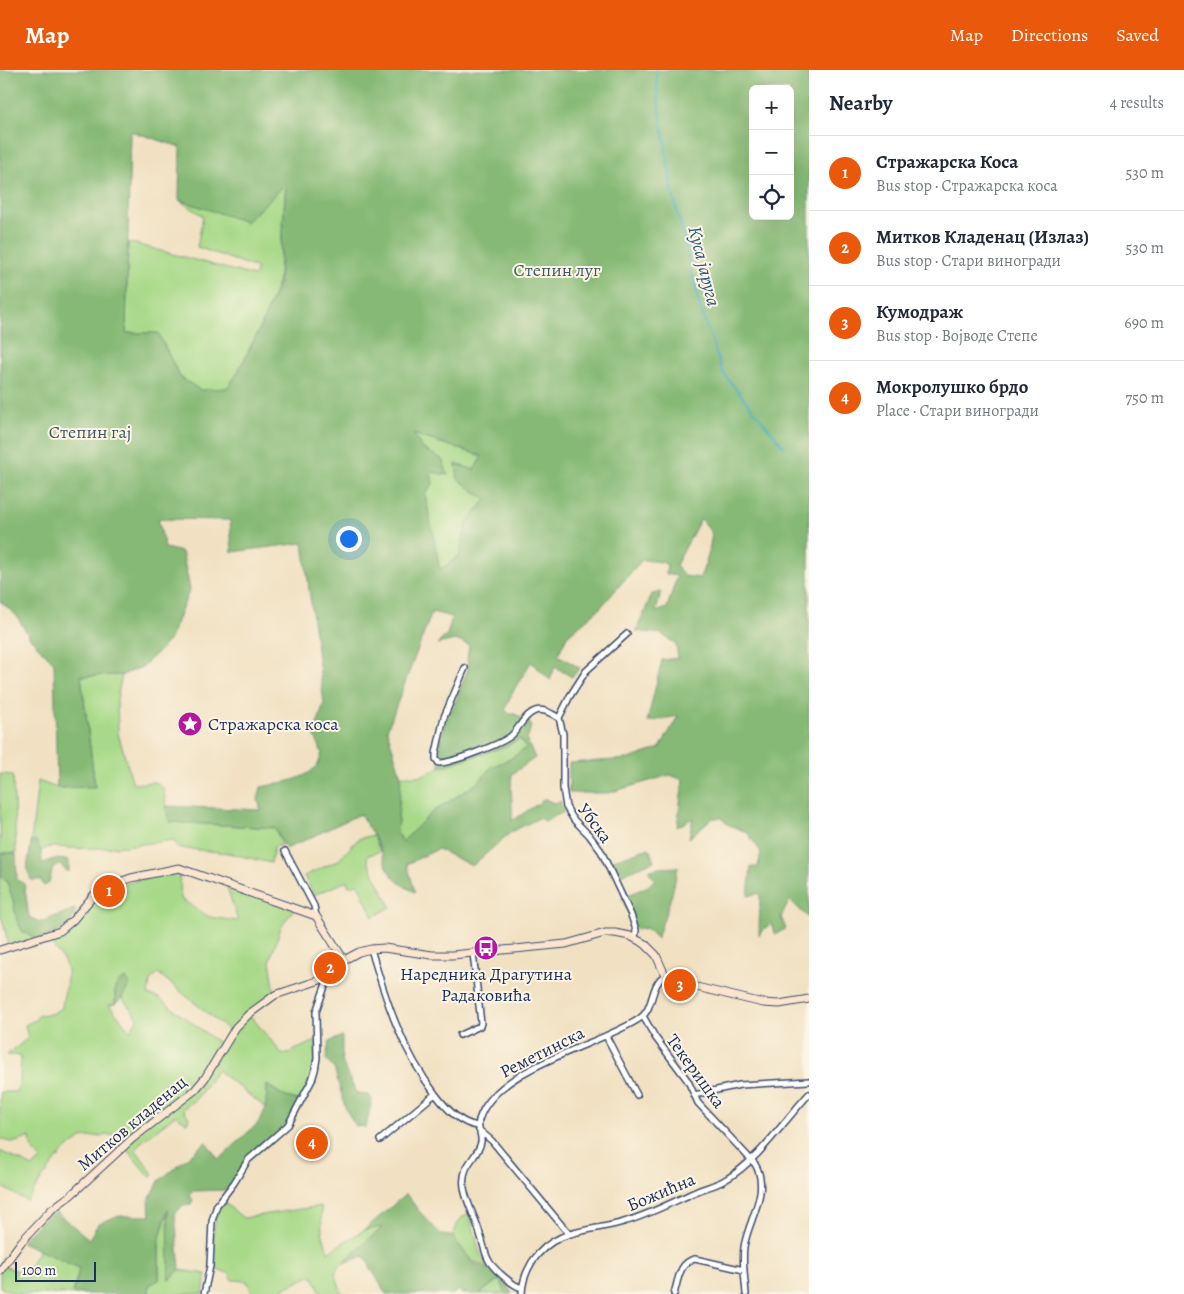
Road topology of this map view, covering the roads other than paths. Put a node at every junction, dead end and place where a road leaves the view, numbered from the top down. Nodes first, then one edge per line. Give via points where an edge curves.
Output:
1 (627, 634) dead end
2 (465, 668) dead end
3 (559, 718) junction
4 (285, 851) dead end
5 (316, 916) junction
6 (635, 938) junction
7 (371, 948) junction
8 (0, 950) edge
9 (473, 953) junction
10 (344, 960) junction
11 (330, 973) junction
12 (665, 975) junction
13 (809, 999) edge
14 (643, 1016) junction
15 (460, 1035) dead end
16 (606, 1036) junction
17 (809, 1081) edge
18 (435, 1094) junction
19 (809, 1094) edge
20 (638, 1095) dead end
21 (694, 1095) junction
22 (478, 1128) junction
23 (380, 1140) dead end
24 (751, 1160) junction
25 (569, 1234) junction
26 (744, 1270) junction
27 (0, 1271) edge
28 (522, 1291) edge
29 (204, 1294) edge
30 (674, 1294) edge
31 (746, 1294) edge

1 - 3 street via 586,671
2 - 3 street via 444,717 436,753 439,763 456,760 503,741 534,711 545,711
3 - 6 street, Убска via 563,734 566,807 600,851 631,915
4 - 5 street
5 - 8 street via 179,868 108,886 94,895 60,931
5 - 10 street
6 - 9 street via 605,933 566,944
6 - 12 street via 653,951
7 - 9 street via 441,956
7 - 10 street
7 - 18 street via 384,994 404,1043
9 - 15 street via 481,1023
10 - 11 street
11 - 27 street, Митков кладенац via 275,995 249,1014 236,1027 200,1085 52,1209 31,1230
11 - 29 street via 316,1012 316,1065 312,1080 288,1125 248,1160 217,1205 212,1221 210,1266
12 - 13 street via 680,983 763,1003
12 - 14 street via 658,982
14 - 16 street, Реметинска
14 - 21 street, Текеришка
16 - 20 street
16 - 22 street, Реметинска via 507,1083 490,1099 480,1116
17 - 21 street via 740,1086
18 - 22 street via 453,1114
18 - 23 street
19 - 24 street, Божићна
21 - 24 street, Текеришка
22 - 25 street
22 - 28 street, Реметинска via 481,1144 466,1169 465,1192 488,1260
24 - 25 street, Божићна via 724,1181 638,1217
24 - 26 street, Текеришка via 759,1172 761,1190 744,1244
25 - 28 street, Божићна via 552,1242 539,1254 526,1275
26 - 30 street via 689,1260 681,1269
26 - 31 street, Текеришка

